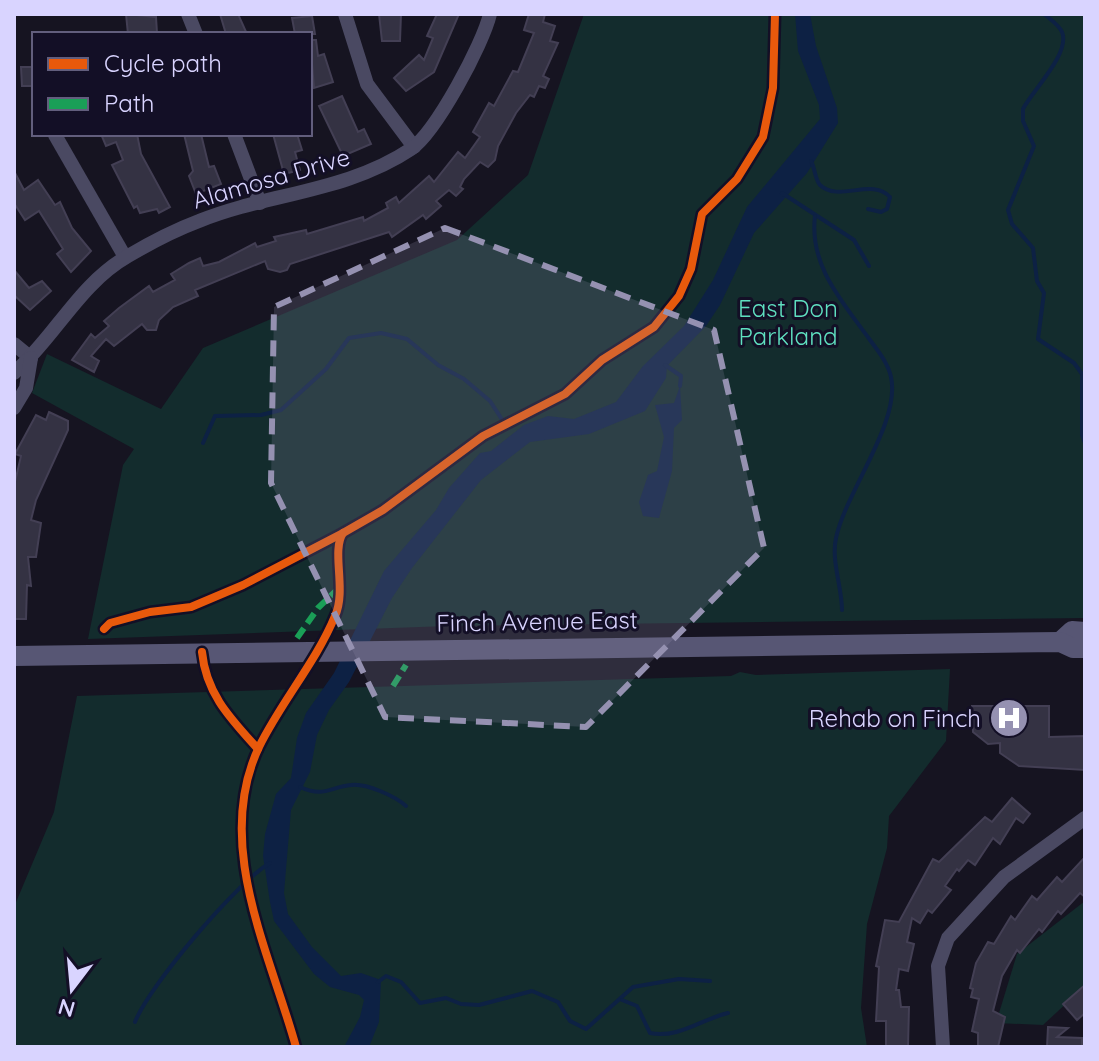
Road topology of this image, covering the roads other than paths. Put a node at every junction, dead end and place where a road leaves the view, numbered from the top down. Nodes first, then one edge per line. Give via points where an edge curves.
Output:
1 (345, 14) edge
2 (490, 14) edge
3 (56, 136) edge
4 (235, 136) edge
5 (414, 147) junction
6 (260, 203) junction
7 (125, 257) junction
8 (14, 344) edge
9 (31, 358) junction
10 (14, 373) edge
11 (14, 408) edge
12 (1085, 632) edge
13 (1060, 642) junction
14 (1085, 648) edge
15 (14, 656) edge
16 (1085, 818) edge
17 (943, 1047) edge

1 - 5 street via 367,84
2 - 5 street, Alamosa Drive via 457,89
3 - 7 street
4 - 6 street
5 - 6 street, Alamosa Drive via 364,175
6 - 7 street, Alamosa Drive via 199,220
7 - 9 street, Alamosa Drive via 86,288
8 - 9 street
9 - 10 street, Alamosa Drive
9 - 11 street, Alamosa Drive via 26,388
12 - 13 main road, Finch Avenue East via 1072,631
13 - 14 main road, Finch Avenue East
13 - 15 main road, Finch Avenue East
16 - 17 street via 1004,877 948,938 938,966

